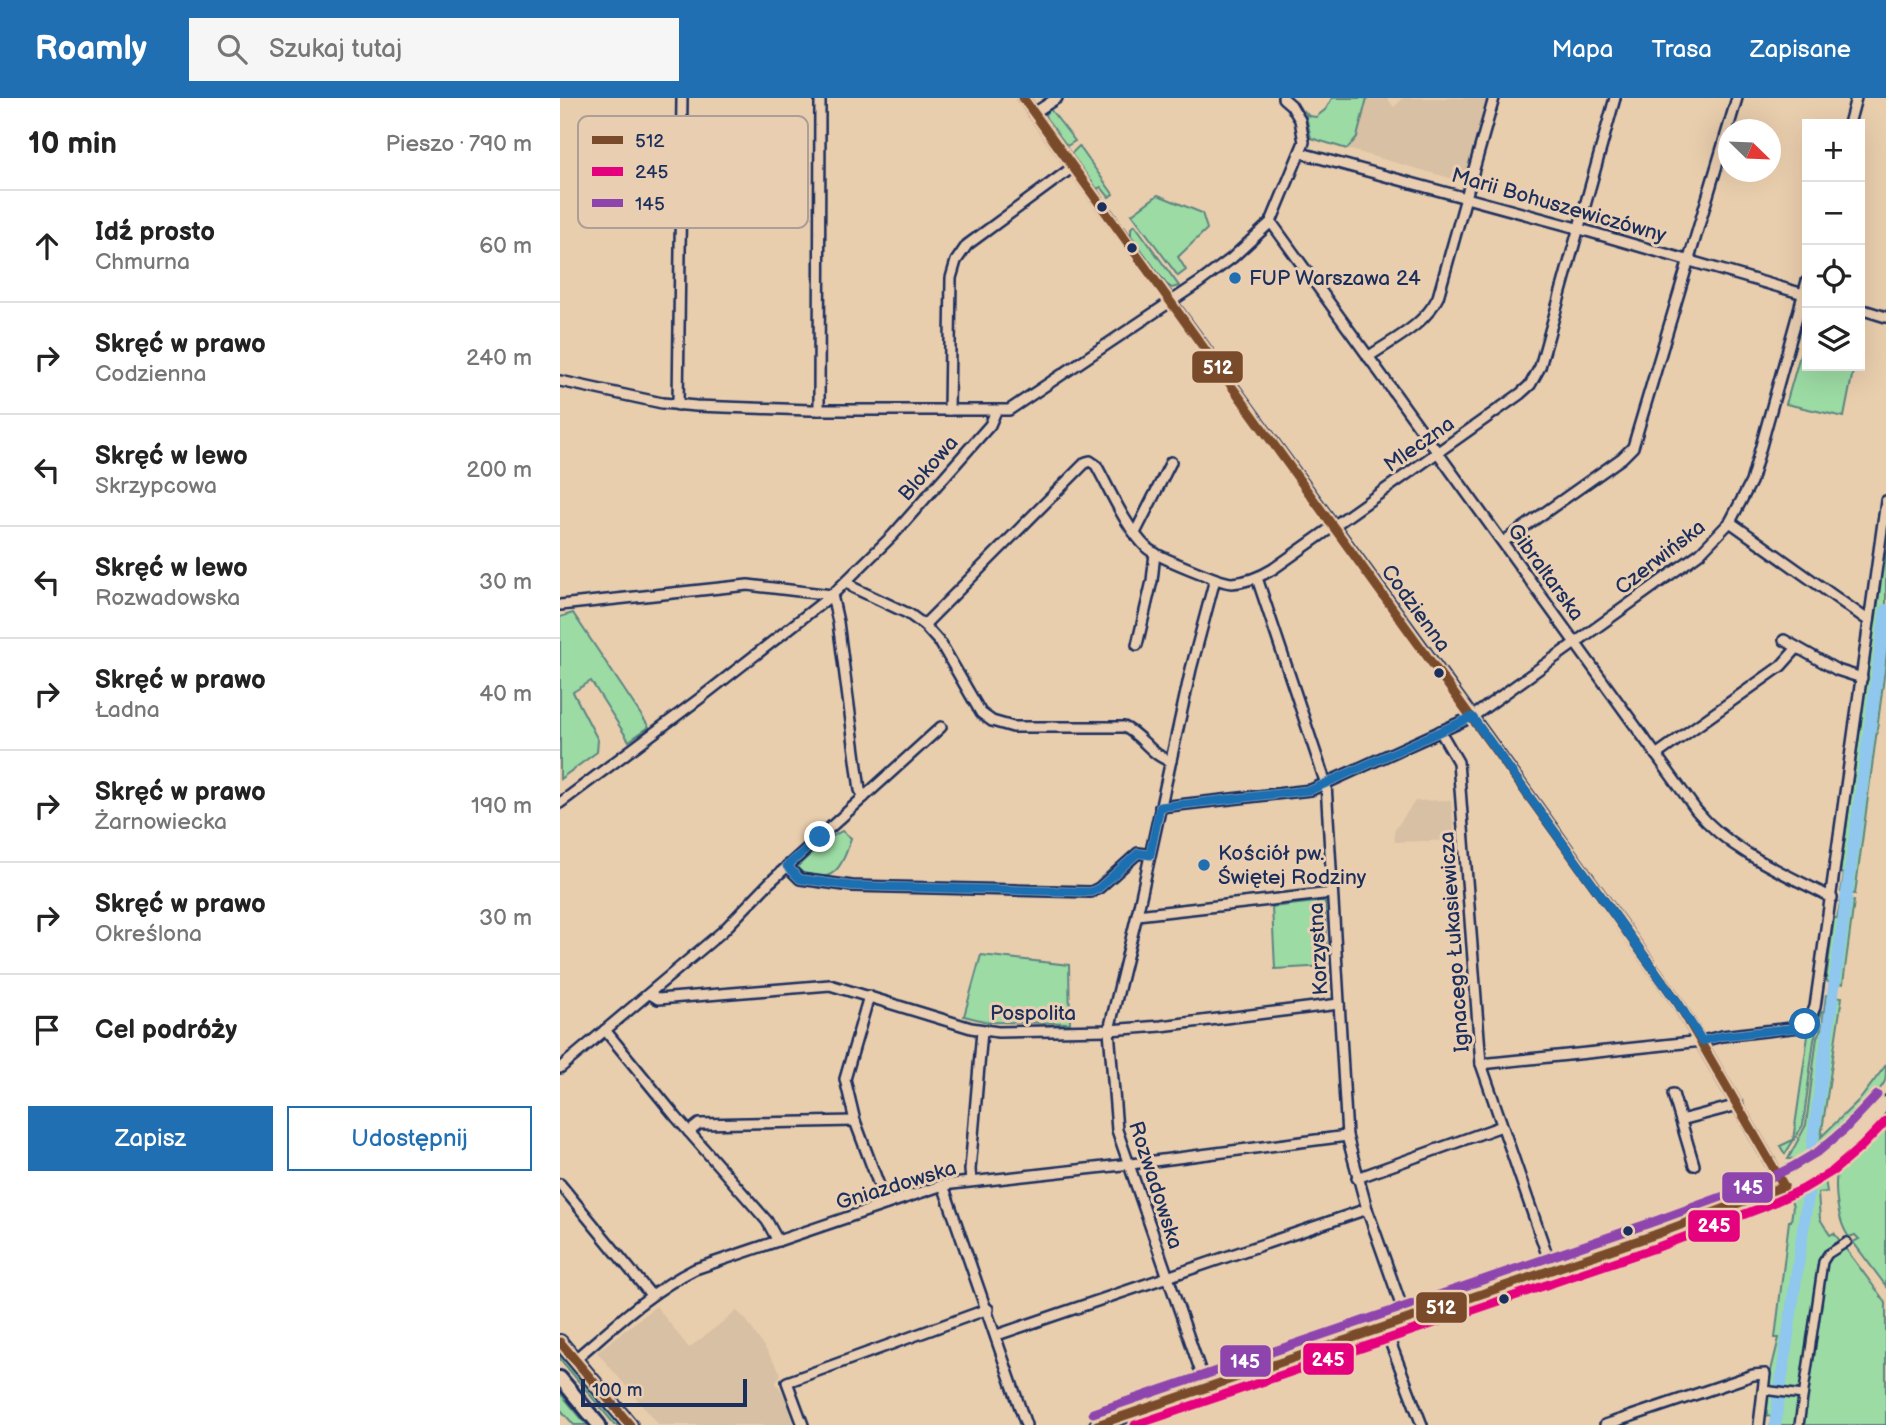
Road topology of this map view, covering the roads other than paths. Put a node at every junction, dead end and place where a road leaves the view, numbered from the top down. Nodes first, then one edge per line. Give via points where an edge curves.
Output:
1 (682, 98) edge
2 (820, 98) edge
3 (1023, 98) edge
4 (1057, 98) edge
5 (1283, 98) edge
6 (1494, 98) edge
7 (1615, 98) edge
8 (1737, 98) edge
9 (1856, 98) edge
10 (1034, 113) junction
11 (682, 116) edge
12 (1850, 119) edge
13 (1301, 153) junction
14 (1073, 167) junction
15 (1467, 197) junction
16 (1271, 222) junction
17 (680, 228) edge
18 (1580, 229) junction
19 (1688, 260) junction
20 (1802, 293) edge
21 (1172, 302) junction
22 (1802, 308) edge
23 (1865, 311) edge
24 (1886, 317) edge
25 (1368, 356) junction
26 (560, 381) edge
27 (678, 405) junction
28 (819, 410) junction
29 (949, 410) junction
30 (996, 411) junction
31 (1438, 452) junction
32 (1171, 462) dead end
33 (1886, 501) edge
34 (1730, 522) junction
35 (1334, 526) junction
36 (1135, 533) junction
37 (1503, 542) junction
38 (1155, 553) junction
39 (1257, 578) junction
40 (1215, 579) junction
41 (847, 581) junction
42 (832, 595) junction
43 (560, 605) edge
44 (1870, 621) junction
45 (924, 625) junction
46 (1784, 640) dead end
47 (1576, 643) junction
48 (1137, 645) dead end
49 (1797, 648) junction
50 (1862, 678) junction
51 (1472, 717) junction
52 (941, 727) dead end
53 (1440, 731) junction
54 (1656, 755) junction
55 (1171, 761) junction
56 (1326, 784) junction
57 (864, 797) junction
58 (560, 803) edge
59 (1160, 807) junction
60 (1150, 855) junction
61 (787, 866) junction
62 (1332, 893) junction
63 (1832, 898) junction
64 (1138, 915) junction
65 (650, 994) junction
66 (869, 996) junction
67 (1339, 1004) junction
68 (605, 1030) junction
69 (1109, 1030) junction
70 (982, 1031) junction
71 (1702, 1041) junction
72 (1481, 1064) junction
73 (560, 1068) edge
74 (1672, 1094) dead end
75 (1886, 1103) edge
76 (1738, 1105) junction
77 (1681, 1120) junction
78 (855, 1121) junction
79 (1502, 1126) junction
80 (689, 1132) junction
81 (1347, 1136) junction
82 (1131, 1164) junction
83 (1694, 1164) dead end
84 (1357, 1178) junction
85 (971, 1181) junction
86 (560, 1184) edge
87 (943, 1185) junction
88 (1784, 1186) junction
89 (886, 1204) junction
90 (1367, 1209) junction
91 (778, 1241) junction
92 (1847, 1242) dead end
93 (1552, 1269) junction
94 (1168, 1278) junction
95 (651, 1295) junction
96 (988, 1309) junction
97 (1406, 1319) junction
98 (1384, 1326) junction
99 (997, 1335) junction
100 (560, 1342) edge
101 (575, 1360) junction
102 (560, 1378) edge
103 (1206, 1387) junction
104 (1768, 1391) junction
105 (1804, 1395) junction
106 (599, 1425) edge
107 (630, 1425) edge
108 (803, 1425) edge
109 (1026, 1425) edge
110 (1097, 1425) edge
111 (1422, 1425) edge
112 (1605, 1425) edge
113 (1759, 1425) edge
114 (1799, 1425) edge

1 - 11 street
2 - 28 street
3 - 10 street, Codzienna
4 - 10 street
5 - 13 street via 1300,120
6 - 15 street
7 - 18 street, Mleczna
8 - 19 street
9 - 12 street
10 - 14 street, Codzienna
13 - 15 street, Marii Bohuszewiczówny
13 - 16 street
14 - 21 street, Codzienna
14 - 29 street via 960,253 951,278
15 - 18 street, Marii Bohuszewiczówny
15 - 25 street via 1431,311
16 - 21 street
16 - 25 street, Gibraltarska
17 - 27 street
18 - 19 street, Marii Bohuszewiczówny
18 - 31 street, Mleczna via 1536,376 1520,394
19 - 20 street, Marii Bohuszewiczówny
19 - 37 street via 1633,447
21 - 30 street via 1009,410
21 - 35 street, Codzienna
22 - 34 street, Czerwińska via 1751,482
23 - 24 street
25 - 31 street, Gibraltarska
26 - 27 street
27 - 28 street
28 - 29 street
29 - 30 street
30 - 41 street, Blokowa via 990,425
31 - 35 street, Mleczna
31 - 37 street, Gibraltarska
32 - 36 street
33 - 44 street
34 - 44 street
34 - 47 street, Czerwińska via 1700,553
35 - 39 street, Mleczna
35 - 51 street, Codzienna
36 - 38 street, Mleczna
36 - 45 street, Mleczna via 1096,465 1086,462
37 - 47 street, Gibraltarska
38 - 40 street, Mleczna
38 - 48 street
39 - 40 street, Mleczna via 1231,583
39 - 56 street, Korzystna
40 - 55 street, Rozwadowska
41 - 42 street, Blokowa
41 - 45 street
42 - 43 street via 748,585
42 - 57 street
42 - 58 street, Blokowa
44 - 50 street
45 - 55 street via 981,713 992,721 1013,727 1124,727
46 - 49 street
47 - 51 street, Czerwińska
47 - 54 street, Gibraltarska
49 - 50 street
49 - 54 street via 1781,666
50 - 63 street
51 - 53 street, Czerwińska
51 - 71 street, Codzienna
52 - 57 street
53 - 56 street, Czerwińska
53 - 72 street, Ignacego Łukasiewicza via 1458,762
54 - 63 street, Gibraltarska via 1696,810 1724,839
55 - 59 street, Rozwadowska
56 - 59 street, Czerwińska via 1311,790
56 - 62 street, Korzystna
57 - 61 street
59 - 60 street, Rozwadowska
60 - 61 street via 1138,853 1091,892 852,886 800,879
60 - 64 street, Rozwadowska
61 - 65 street via 723,931
62 - 64 street
62 - 67 street, Korzystna
63 - 71 street via 1810,1019 1800,1027
64 - 69 street, Rozwadowska
65 - 66 street, Pospolita via 658,999 823,984
65 - 68 street
66 - 70 street, Pospolita
66 - 78 street via 845,1079
67 - 69 street, Pospolita
67 - 81 street, Korzystna
68 - 73 street
68 - 80 street
69 - 70 street, Pospolita
69 - 82 street, Rozwadowska via 1117,1130
70 - 85 street
71 - 72 street
71 - 76 street, Codzienna
72 - 79 street, Ignacego Łukasiewicza
74 - 77 street
75 - 88 main road via 1853,1138
76 - 77 street
76 - 88 street, Codzienna
77 - 83 street
78 - 80 street via 699,1124
78 - 89 street
79 - 84 street
79 - 93 street, Ignacego Łukasiewicza
80 - 91 street via 767,1221
81 - 82 street, Gniazdowska
81 - 84 street, Korzystna
82 - 85 street, Gniazdowska
82 - 94 street, Rozwadowska
84 - 90 street, Korzystna
85 - 87 street, Gniazdowska
86 - 95 street
87 - 89 street, Gniazdowska
87 - 96 street
88 - 93 main road
89 - 91 street, Gniazdowska
90 - 94 street
90 - 97 street, Korzystna
91 - 95 street, Gniazdowska via 695,1269
92 - 105 street via 1823,1262
93 - 97 main road
94 - 99 street
94 - 103 street, Rozwadowska
95 - 101 street, Gniazdowska
96 - 99 street
96 - 108 street via 787,1382
97 - 98 main road
98 - 103 main road
98 - 111 street
99 - 109 street
100 - 101 main road
101 - 107 main road
102 - 106 main road
103 - 110 main road
104 - 105 street
104 - 112 street via 1765,1374 1756,1374
104 - 113 street
105 - 114 street

